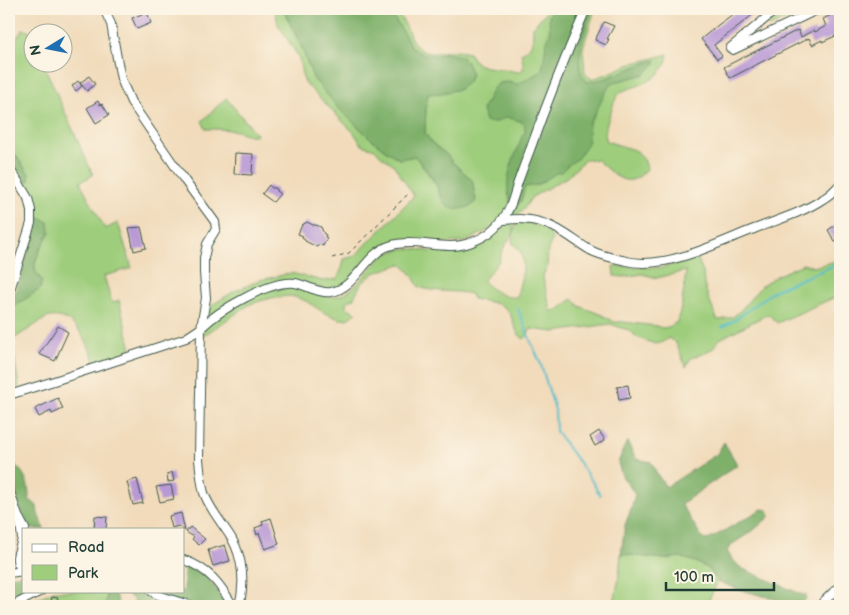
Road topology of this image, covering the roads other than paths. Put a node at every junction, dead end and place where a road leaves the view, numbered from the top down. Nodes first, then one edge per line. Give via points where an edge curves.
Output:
1 (104, 9) edge
2 (586, 9) edge
3 (777, 9) edge
4 (818, 9) edge
5 (9, 169) edge
6 (840, 184) edge
7 (503, 220) junction
8 (9, 293) edge
9 (201, 328) junction
10 (9, 395) edge
11 (9, 489) edge
12 (18, 516) junction
13 (24, 528) edge
14 (20, 552) edge
15 (185, 560) edge
16 (9, 565) edge
17 (22, 569) edge
18 (22, 571) edge
19 (9, 573) edge
20 (840, 586) edge
21 (39, 592) edge
22 (153, 592) edge
23 (12, 606) edge
24 (192, 606) edge
25 (233, 606) edge
26 (239, 606) edge
27 (821, 606) edge

1 - 9 street via 111,24 123,84 131,102 215,222 216,229 204,258 206,298
2 - 7 street
3 - 4 street via 730,48 732,50
5 - 8 street via 28,198 32,223
6 - 7 street via 823,199 789,215 684,256 646,263 629,262 591,251 565,233 540,222
7 - 9 street via 481,238 463,245 446,247 415,243 382,249 341,289 332,292 292,283 268,288 224,310
9 - 10 street via 186,338
9 - 26 street via 201,477 208,502 237,552 242,590
11 - 12 street
12 - 13 street
12 - 14 street via 22,539
14 - 16 street
14 - 17 street via 18,565
15 - 25 street via 212,576
18 - 19 street
20 - 27 street
21 - 23 street
22 - 24 street

